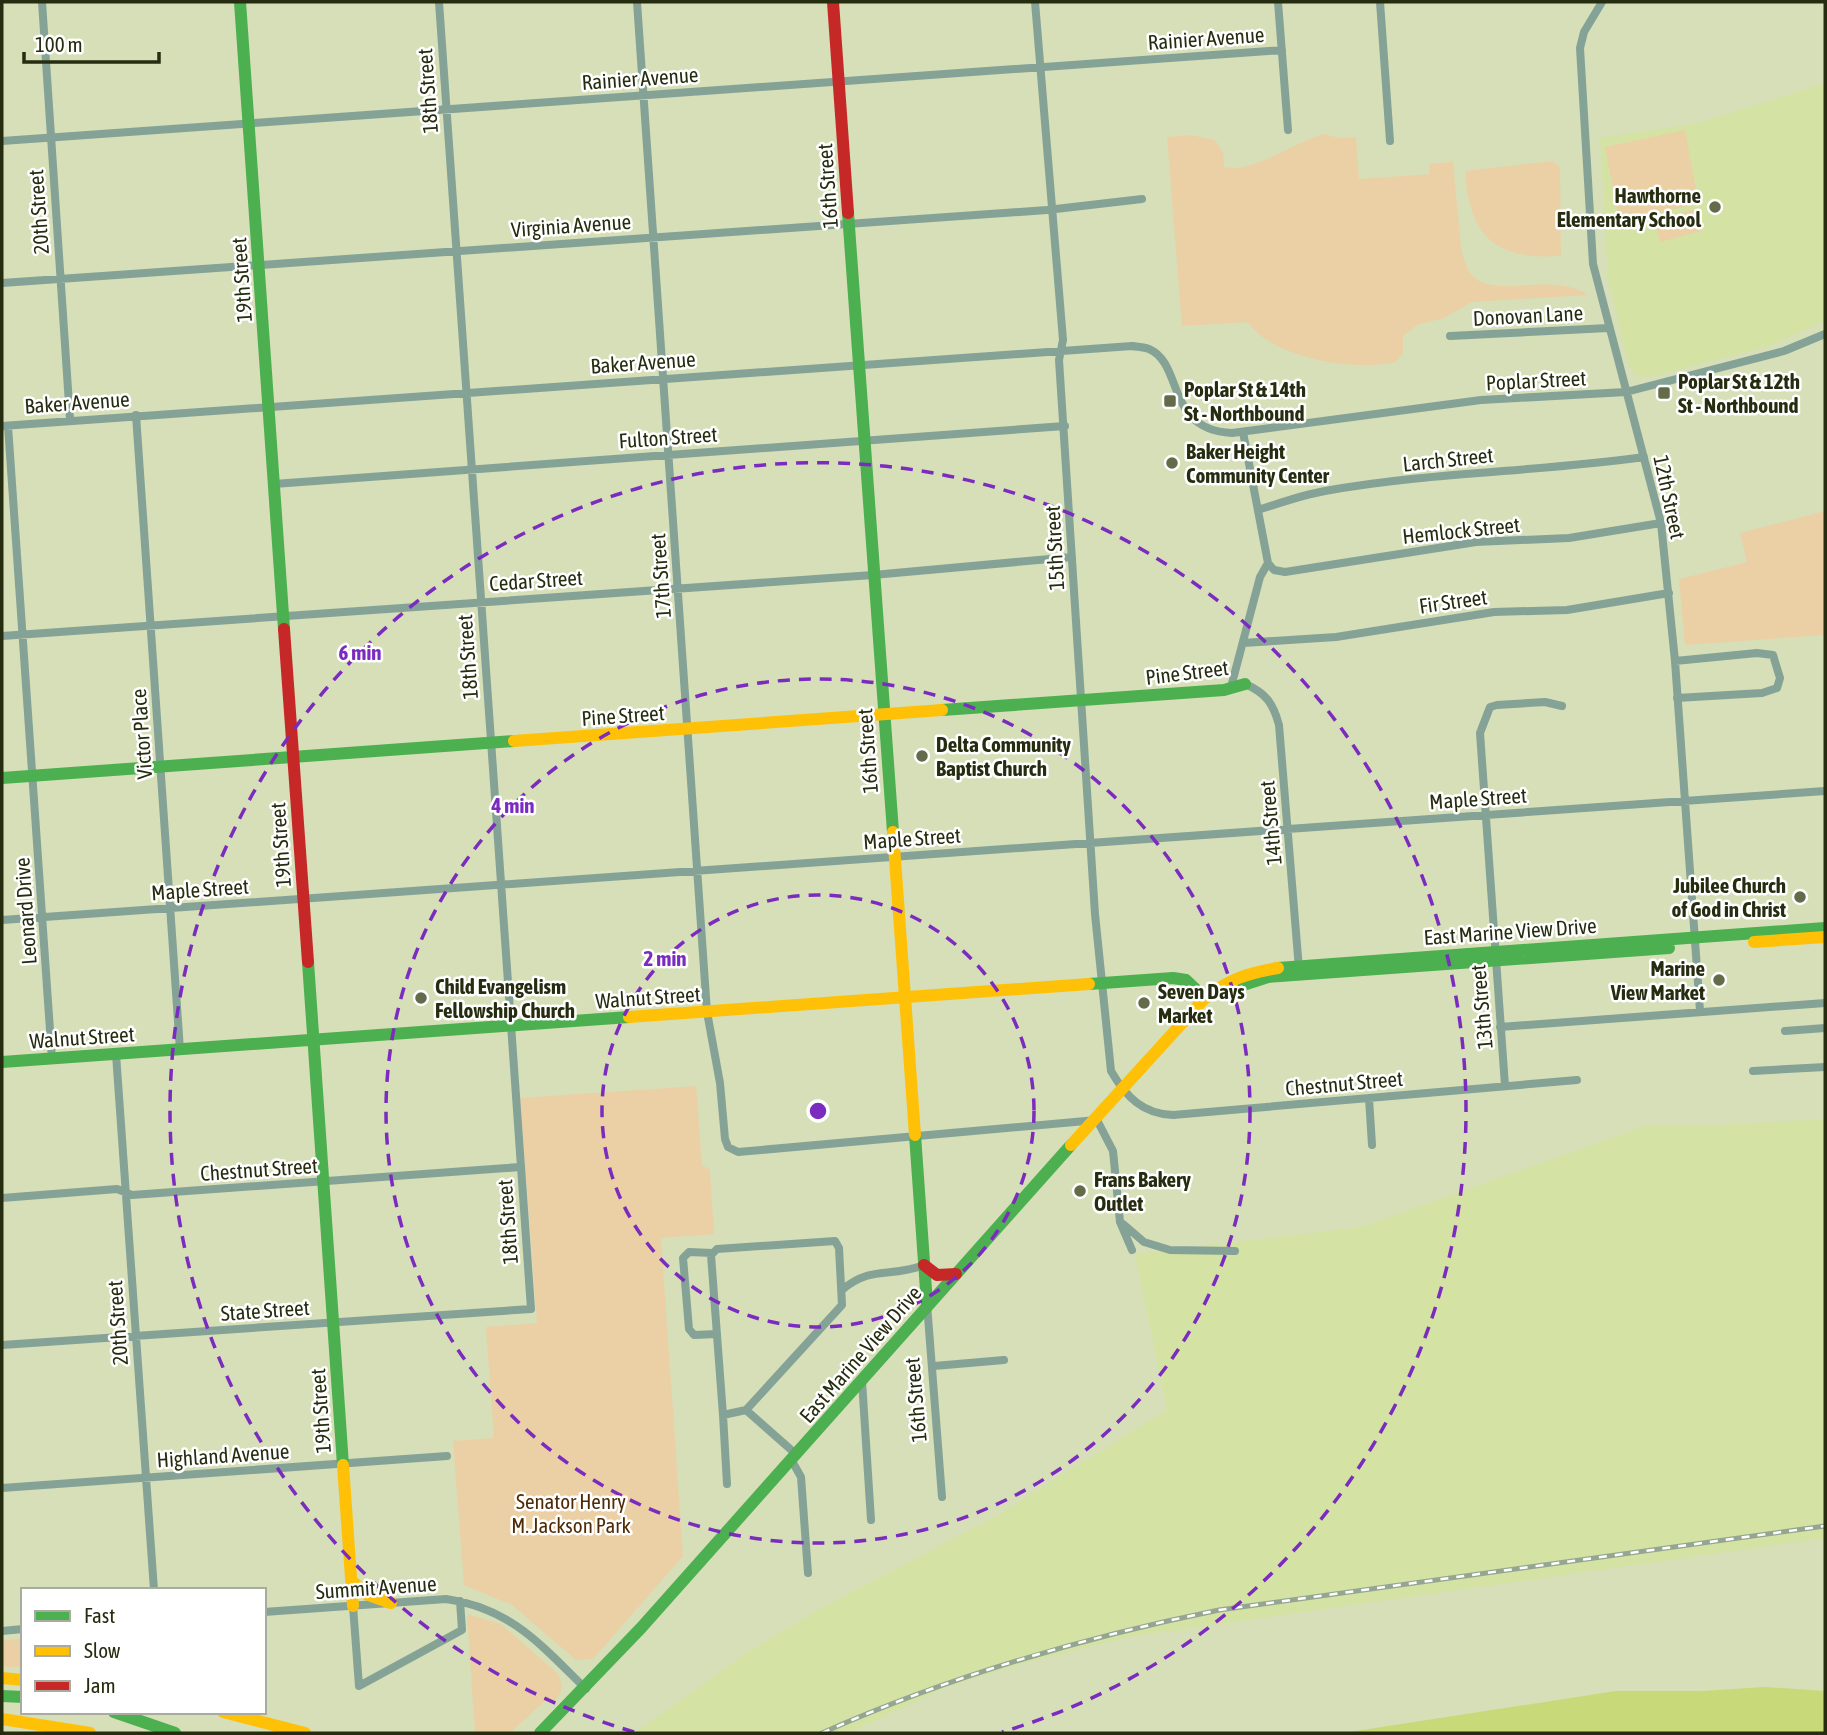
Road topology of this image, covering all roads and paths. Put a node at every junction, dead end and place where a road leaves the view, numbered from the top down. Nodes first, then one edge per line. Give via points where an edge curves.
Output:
1 (42, 2) edge
2 (240, 2) edge
3 (439, 2) edge
4 (637, 2) edge
5 (833, 2) edge
6 (1035, 2) edge
7 (1278, 2) edge
8 (1380, 2) edge
9 (1602, 2) edge
10 (1282, 50) junction
11 (1040, 67) junction
12 (839, 82) junction
13 (644, 96) junction
14 (446, 110) junction
15 (249, 124) junction
16 (1288, 130) dead end
17 (51, 138) junction
18 (2, 141) edge
19 (1390, 141) dead end
20 (1142, 199) dead end
21 (1053, 208) junction
22 (849, 223) junction
23 (653, 237) junction
24 (456, 250) junction
25 (259, 265) junction
26 (61, 279) junction
27 (2, 283) edge
28 (1608, 328) junction
29 (1825, 334) edge
30 (1450, 336) dead end
31 (1061, 350) junction
32 (858, 365) junction
33 (663, 378) junction
34 (466, 391) junction
35 (1626, 392) junction
36 (269, 407) junction
37 (136, 415) junction
38 (70, 419) junction
39 (5, 426) edge
40 (1065, 426) junction
41 (1243, 432) junction
42 (864, 440) junction
43 (668, 454) junction
44 (1644, 457) junction
45 (471, 468) junction
46 (274, 484) junction
47 (1258, 510) junction
48 (1661, 523) junction
49 (1072, 557) junction
50 (1268, 563) junction
51 (873, 575) junction
52 (678, 588) junction
53 (1669, 593) junction
54 (481, 602) junction
55 (284, 616) junction
56 (151, 626) junction
57 (23, 635) junction
58 (2, 636) edge
59 (1243, 643) junction
60 (1675, 661) junction
61 (1245, 684) joint
62 (1231, 687) junction
63 (1677, 698) junction
64 (1081, 701) junction
65 (1563, 706) dead end
66 (883, 717) junction
67 (688, 730) junction
68 (491, 744) junction
69 (293, 758) junction
70 (161, 766) junction
71 (33, 776) junction
72 (2, 778) edge
73 (1825, 791) edge
74 (1683, 802) junction
75 (1485, 815) junction
76 (1289, 829) junction
77 (1090, 843) junction
78 (894, 857) junction
79 (697, 870) junction
80 (501, 885) junction
81 (303, 899) junction
82 (170, 909) junction
83 (43, 917) junction
84 (2, 920) edge
85 (1825, 928) edge
86 (1825, 937) edge
87 (1693, 942) junction
88 (1494, 956) junction
89 (1299, 969) junction
90 (1102, 984) junction
91 (1205, 998) junction
92 (904, 999) junction
93 (1825, 1003) edge
94 (1700, 1011) junction
95 (707, 1012) junction
96 (511, 1026) junction
97 (1500, 1027) junction
98 (1825, 1028) edge
99 (1785, 1031) dead end
100 (313, 1040) junction
101 (180, 1050) junction
102 (116, 1054) junction
103 (52, 1059) junction
104 (2, 1062) edge
105 (1825, 1067) edge
106 (1753, 1071) dead end
107 (1577, 1080) dead end
108 (1505, 1086) junction
109 (1121, 1089) junction
110 (1369, 1098) junction
111 (1097, 1120) junction
112 (913, 1137) junction
113 (1372, 1145) dead end
114 (520, 1167) junction
115 (323, 1182) junction
116 (125, 1193) junction
117 (2, 1198) edge
118 (1120, 1222) junction
119 (1132, 1250) dead end
120 (1235, 1251) dead end
121 (712, 1253) junction
122 (923, 1265) junction
123 (956, 1274) junction
124 (842, 1290) junction
125 (926, 1304) junction
126 (531, 1309) joint
127 (333, 1322) junction
128 (717, 1334) junction
129 (135, 1336) junction
130 (2, 1345) edge
131 (1004, 1360) dead end
132 (934, 1366) junction
133 (862, 1381) junction
134 (746, 1410) junction
135 (723, 1415) junction
136 (447, 1457) dead end
137 (795, 1458) junction
138 (343, 1464) junction
139 (146, 1478) junction
140 (727, 1484) dead end
141 (2, 1488) edge
142 (942, 1497) dead end
143 (871, 1520) dead end
144 (807, 1573) dead end
145 (351, 1580) junction
146 (154, 1588) edge
147 (460, 1601) junction
148 (391, 1603) junction
149 (353, 1606) junction
150 (266, 1612) edge
151 (21, 1629) edge
152 (2, 1631) edge
153 (2, 1678) edge
154 (21, 1680) edge
155 (586, 1689) junction
156 (2, 1696) edge
157 (21, 1698) edge
158 (120, 1714) edge
159 (231, 1714) edge
160 (2, 1720) edge
161 (90, 1733) edge
162 (175, 1733) edge
163 (305, 1733) edge
164 (540, 1733) edge

1 - 17 street, 20th Street
2 - 15 main road, 19th Street
3 - 14 street, 18th Street
4 - 13 street, 17th Street
5 - 12 main road, 16th Street
6 - 11 street, 15th Street
7 - 10 street
8 - 19 street
9 - 28 street, 12th Street via 1580,48 1593,264
10 - 11 street, Rainier Avenue
10 - 16 street
11 - 12 street, Rainier Avenue
11 - 21 street, 15th Street
12 - 13 street, Rainier Avenue
12 - 22 main road, 16th Street
13 - 14 street, Rainier Avenue
13 - 23 street, 17th Street
14 - 15 street, Rainier Avenue
14 - 24 street, 18th Street
15 - 17 street, Rainier Avenue
15 - 25 main road, 19th Street
17 - 18 street, Rainier Avenue
17 - 26 street, 20th Street
20 - 21 street, Virginia Avenue
21 - 22 street, Virginia Avenue
21 - 31 street, 15th Street
22 - 23 street, Virginia Avenue
22 - 32 main road, 16th Street
23 - 24 street, Virginia Avenue
23 - 33 street, 17th Street
24 - 25 street, Virginia Avenue
24 - 34 street, 18th Street
25 - 26 street, Virginia Avenue
25 - 36 main road, 19th Street
26 - 27 street, Virginia Avenue
26 - 38 street, 20th Street
28 - 30 street, Donovan Lane
28 - 35 street, 12th Street
29 - 35 street, Poplar Street via 1784,351
31 - 32 street, Baker Avenue
31 - 40 street, 15th Street
31 - 41 street, Baker Avenue via 1150,349 1163,362 1180,402 1194,419 1220,433
32 - 33 street, Baker Avenue
32 - 42 main road, 16th Street
33 - 34 street, Baker Avenue
33 - 43 street, 17th Street
34 - 36 street, Baker Avenue
34 - 45 street, 18th Street
35 - 41 street, Poplar Street via 1481,400
35 - 44 street, 12th Street
36 - 37 street, Baker Avenue
36 - 46 main road, 19th Street
37 - 38 street, Baker Avenue
37 - 56 street, Victor Place
38 - 39 street, Baker Avenue
39 - 57 street, Leonard Drive
40 - 42 street, Fulton Street
40 - 49 street, 15th Street
41 - 47 street
42 - 43 street, Fulton Street
42 - 51 main road, 16th Street
43 - 45 street, Fulton Street
43 - 52 street, 17th Street
44 - 47 street, Larch Street via 1324,491
44 - 48 street, 12th Street
45 - 46 street, Fulton Street
45 - 54 street, 18th Street
46 - 55 main road, 19th Street
47 - 50 street
48 - 50 street, Hemlock Street via 1569,538 1476,542 1285,572
48 - 53 street, 12th Street
49 - 51 street, Cedar Street
49 - 64 street, 15th Street
50 - 59 street
51 - 52 street, Cedar Street
51 - 66 main road, 16th Street
52 - 54 street, Cedar Street
52 - 67 street, 17th Street
53 - 59 street, Fir Street via 1567,610 1494,612 1336,637
53 - 60 street, 12th Street
54 - 55 street, Cedar Street
54 - 68 street, 18th Street
55 - 56 street, Cedar Street
55 - 69 main road, 19th Street
56 - 57 street, Cedar Street
56 - 70 street, Victor Place
57 - 58 street, Cedar Street
57 - 71 street, Leonard Drive
59 - 62 street
60 - 63 street, 12th Street
60 - 63 street via 1773,655 1780,678 1777,688 1762,693
61 - 62 main road, Pine Street
61 - 76 street, 14th Street via 1265,693 1274,706
62 - 64 main road, Pine Street
63 - 74 street, 12th Street
64 - 66 main road, Pine Street
64 - 77 street, 15th Street
65 - 75 street, 13th Street via 1545,702 1490,707 1480,733
66 - 67 main road, Pine Street
66 - 78 main road, 16th Street
67 - 68 main road, Pine Street
67 - 79 street, 17th Street
68 - 69 main road, Pine Street
68 - 80 street, 18th Street
69 - 70 main road, Pine Street
69 - 81 main road, 19th Street
70 - 71 main road, Pine Street
70 - 82 street, Victor Place
71 - 72 main road, Pine Street
71 - 83 street, Leonard Drive
73 - 74 street, Maple Street
74 - 75 street, Maple Street
74 - 87 street, 12th Street
75 - 76 street, Maple Street
75 - 88 street, 13th Street
76 - 77 street, Maple Street
76 - 89 street, 14th Street
77 - 78 street, Maple Street
77 - 90 street, 15th Street
78 - 79 street, Maple Street
78 - 92 main road, 16th Street
79 - 80 street, Maple Street
79 - 95 street, 17th Street
80 - 81 street, Maple Street
80 - 96 street, 18th Street
81 - 82 street, Maple Street
81 - 100 main road, 19th Street
82 - 83 street, Maple Street
82 - 101 street, Victor Place
83 - 84 street, Maple Street
83 - 103 street, Leonard Drive
85 - 87 main road, East Marine View Drive
86 - 87 main road, East Marine View Drive
87 - 88 main road, East Marine View Drive
87 - 94 street, 12th Street
88 - 89 main road, East Marine View Drive
88 - 97 street, 13th Street
89 - 91 main road, East Marine View Drive via 1244,974
90 - 91 main road, Walnut Street via 1186,980
90 - 92 main road, Walnut Street
90 - 109 street, 15th Street via 1107,1053
91 - 109 main road, East Marine View Drive
92 - 95 main road, Walnut Street
92 - 112 main road, 16th Street
93 - 94 street
94 - 97 street
95 - 96 main road, Walnut Street
95 - 112 street, 17th Street via 729,1147 738,1152
96 - 100 main road, Walnut Street
96 - 114 street, 18th Street
97 - 108 street, 13th Street
98 - 99 street
100 - 101 main road, Walnut Street
100 - 115 main road, 19th Street
101 - 102 main road, Walnut Street
102 - 103 main road, Walnut Street
102 - 116 street, 20th Street
103 - 104 main road, Walnut Street
105 - 106 street
107 - 108 street, Chestnut Street
108 - 110 street, Chestnut Street
109 - 110 street, Chestnut Street via 1149,1111 1163,1114
109 - 111 main road, East Marine View Drive
110 - 113 street
111 - 112 street
111 - 118 street via 1114,1151
111 - 123 main road, East Marine View Drive
112 - 122 main road, 16th Street
114 - 115 street, Chestnut Street
114 - 126 street, 18th Street
115 - 116 street, Chestnut Street
115 - 127 main road, 19th Street
116 - 117 street, Chestnut Street via 117,1189
116 - 129 street, 20th Street
118 - 119 street
118 - 120 street via 1144,1242 1170,1250
121 - 124 street via 835,1241
121 - 128 street
121 - 128 street via 689,1252 683,1258 689,1329 694,1335
122 - 123 main road via 937,1275
122 - 124 street via 858,1276
122 - 125 main road, 16th Street
123 - 125 main road, East Marine View Drive
124 - 134 street via 842,1305
125 - 132 street, 16th Street
125 - 133 main road, East Marine View Drive
126 - 127 street, State Street
127 - 129 street, State Street
127 - 138 main road, 19th Street
128 - 135 street
129 - 130 street, State Street
129 - 139 street, 20th Street
131 - 132 street
132 - 142 street, 16th Street
133 - 137 main road, East Marine View Drive
133 - 143 street
134 - 135 street
134 - 137 street
135 - 140 street
136 - 138 street, Highland Avenue
137 - 144 street via 802,1477
137 - 155 main road, East Marine View Drive
138 - 139 street, Highland Avenue
138 - 145 main road, 19th Street
139 - 141 street, Highland Avenue
139 - 146 street, 20th Street
145 - 148 main road via 366,1594
145 - 149 main road, 19th Street
147 - 148 street, Summit Avenue
147 - 149 street, 19th Street via 462,1630 359,1686
147 - 155 street, Summit Avenue via 486,1607 524,1630
148 - 149 street, Summit Avenue
149 - 150 street, Summit Avenue
151 - 152 street
153 - 154 main road
155 - 164 main road, East Marine View Drive
156 - 157 main road
158 - 162 main road
159 - 163 main road
160 - 161 main road

